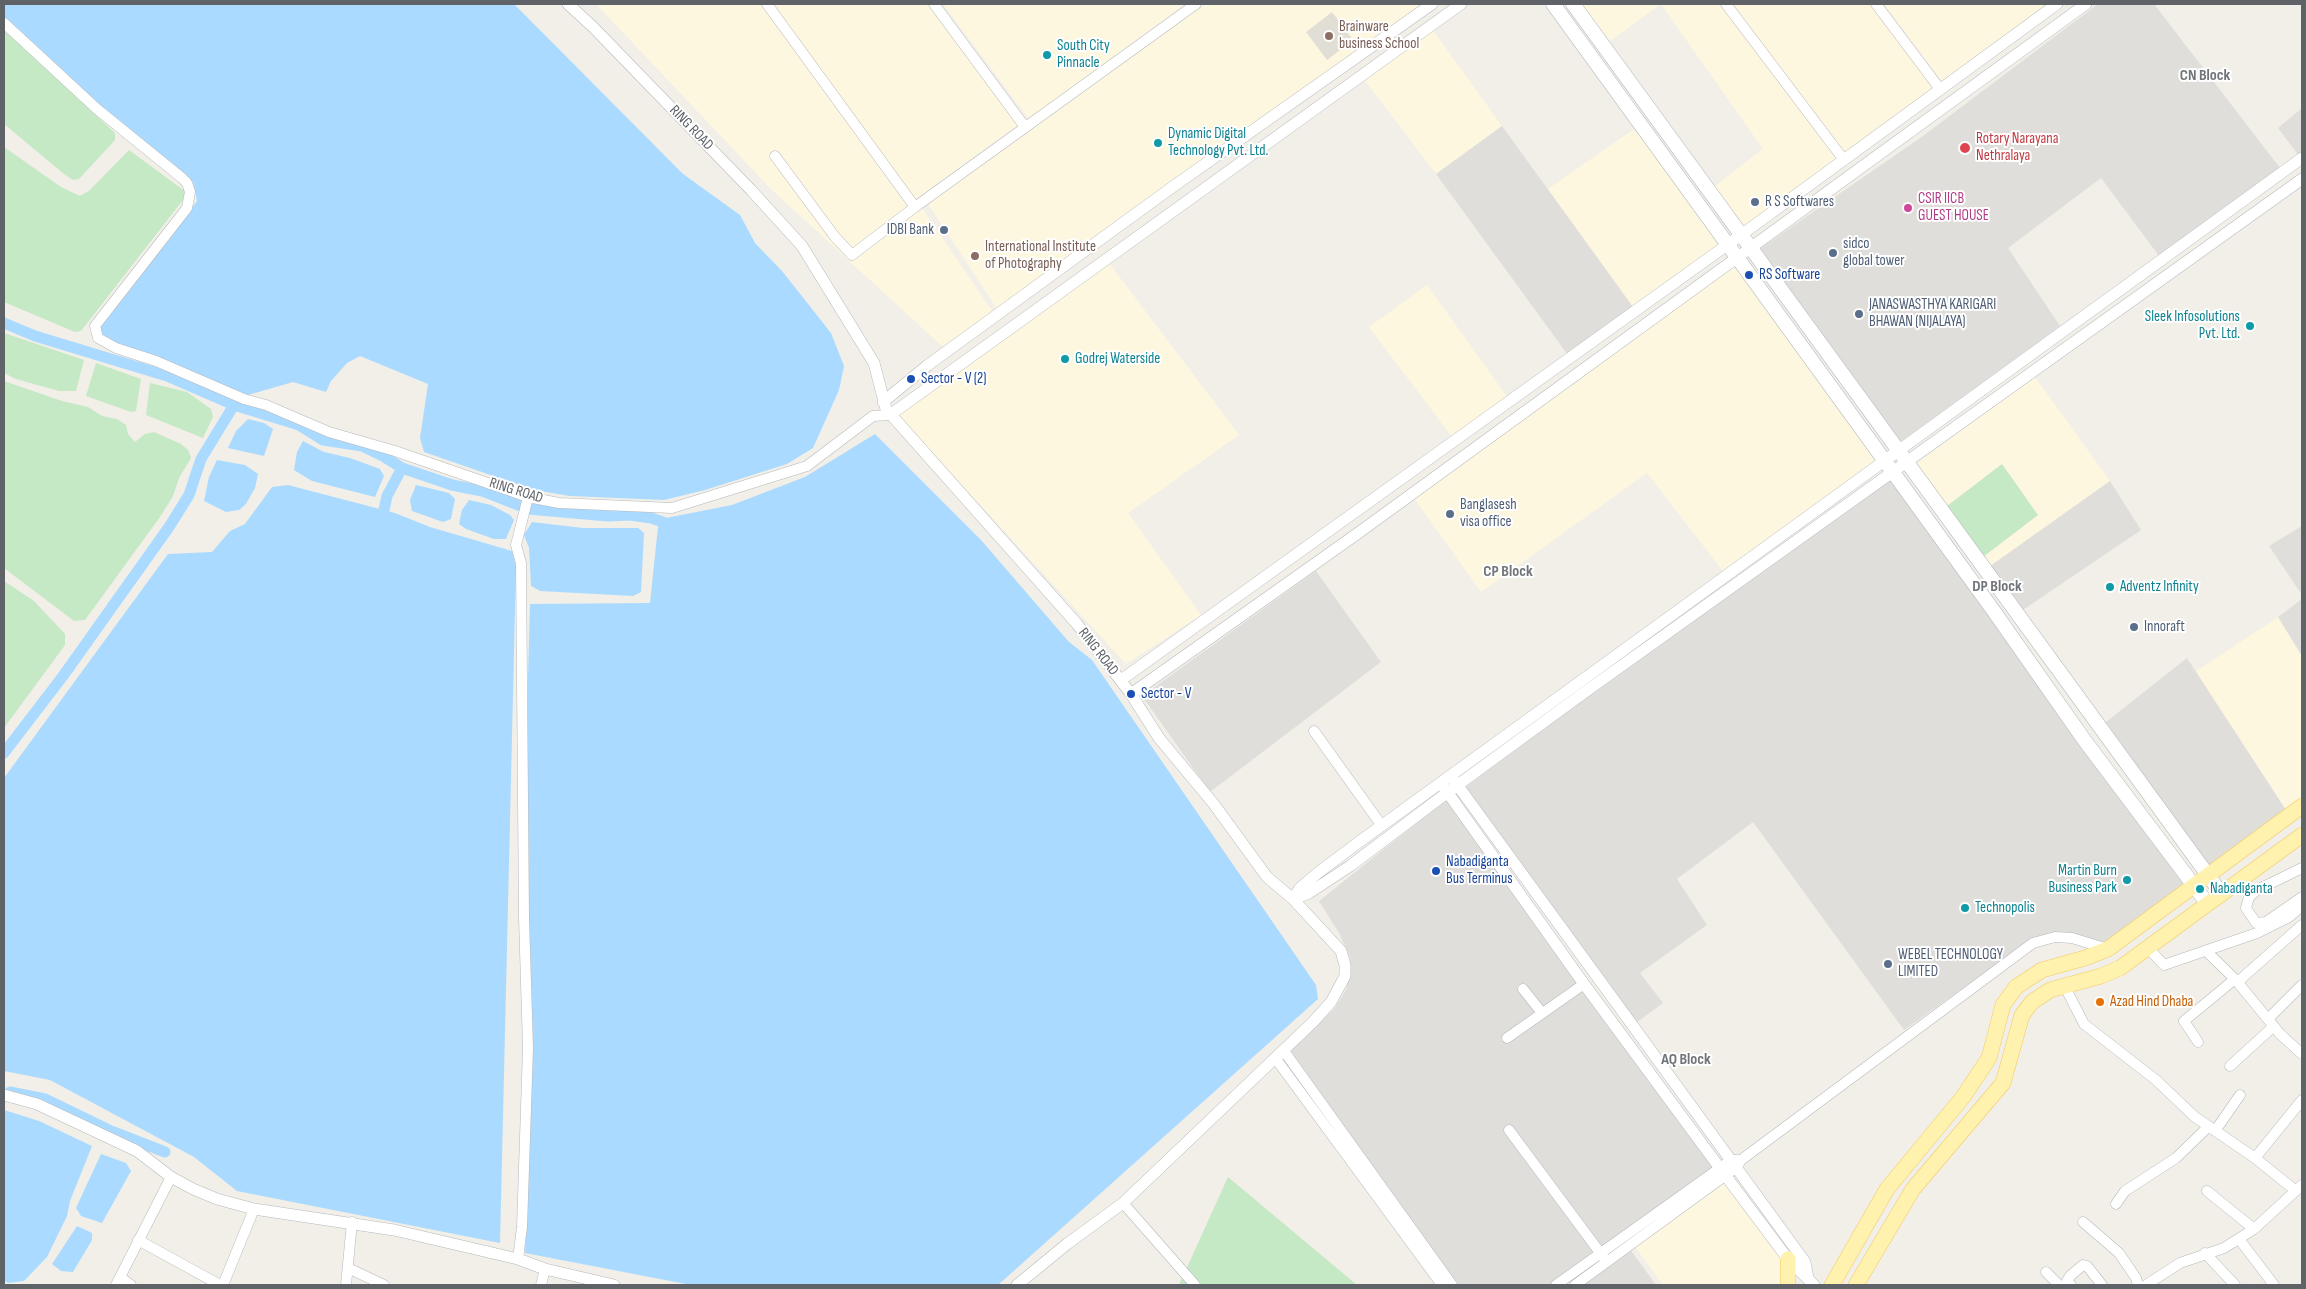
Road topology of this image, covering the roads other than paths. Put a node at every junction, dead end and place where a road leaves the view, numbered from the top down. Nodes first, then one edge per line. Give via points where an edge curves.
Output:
1 (568, 4) edge
2 (767, 4) edge
3 (934, 4) edge
4 (1196, 4) edge
5 (1432, 4) edge
6 (1461, 4) edge
7 (1553, 4) edge
8 (1573, 4) edge
9 (1726, 4) edge
10 (1876, 4) edge
11 (2058, 4) edge
12 (2086, 4) edge
13 (4, 23) edge
14 (1967, 70) junction
15 (1976, 84) junction
16 (1634, 88) junction
17 (1940, 90) junction
18 (1621, 98) junction
19 (1025, 127) junction
20 (775, 156) dead end
21 (2302, 158) edge
22 (1844, 160) junction
23 (2302, 179) edge
24 (2262, 187) junction
25 (2272, 200) junction
26 (914, 207) junction
27 (1145, 207) junction
28 (1156, 222) junction
29 (1741, 235) junction
30 (1727, 245) junction
31 (1750, 249) junction
32 (1737, 258) junction
33 (883, 402) junction
34 (890, 415) junction
35 (873, 416) junction
36 (1897, 450) junction
37 (1884, 460) junction
38 (1907, 464) junction
39 (1894, 473) junction
40 (527, 500) junction
41 (1773, 541) junction
42 (1782, 551) junction
43 (1286, 563) junction
44 (1296, 577) junction
45 (1217, 612) junction
46 (1228, 625) junction
47 (1636, 649) junction
48 (1121, 680) junction
49 (1131, 694) junction
50 (1314, 731) dead end
51 (1454, 780) junction
52 (1444, 787) junction
53 (2302, 806) edge
54 (1382, 826) junction
55 (2302, 835) edge
56 (2302, 868) edge
57 (2208, 875) junction
58 (2194, 885) junction
59 (2220, 893) junction
60 (2302, 897) edge
61 (1293, 899) junction
62 (2207, 903) junction
63 (2302, 906) edge
64 (2302, 925) edge
65 (2148, 948) junction
66 (2108, 949) junction
67 (2206, 951) junction
68 (2237, 982) junction
69 (1584, 984) junction
70 (2064, 985) junction
71 (2302, 985) edge
72 (1523, 989) dead end
73 (1617, 1002) junction
74 (1606, 1011) junction
75 (1542, 1013) junction
76 (2271, 1022) junction
77 (1507, 1038) dead end
78 (2198, 1042) dead end
79 (2302, 1054) edge
80 (1280, 1055) junction
81 (2230, 1066) dead end
82 (4, 1095) edge
83 (2240, 1095) dead end
84 (1686, 1097) junction
85 (2302, 1100) edge
86 (1674, 1106) junction
87 (2212, 1129) junction
88 (1509, 1130) dead end
89 (2255, 1158) junction
90 (1736, 1162) junction
91 (1722, 1172) junction
92 (171, 1177) junction
93 (2299, 1188) edge
94 (2207, 1191) dead end
95 (1123, 1203) junction
96 (2116, 1204) dead end
97 (254, 1209) junction
98 (352, 1222) junction
99 (2083, 1222) dead end
100 (2254, 1229) junction
101 (2239, 1239) junction
102 (138, 1240) junction
103 (2205, 1254) junction
104 (1603, 1257) junction
105 (518, 1259) junction
106 (1788, 1259) junction
107 (348, 1268) junction
108 (545, 1269) junction
109 (2221, 1270) junction
110 (2046, 1272) dead end
111 (118, 1281) edge
112 (1811, 1282) edge
113 (1571, 1283) edge
114 (131, 1285) edge
115 (222, 1285) edge
116 (346, 1285) edge
117 (384, 1285) edge
118 (541, 1285) edge
119 (614, 1285) edge
120 (1017, 1285) edge
121 (1195, 1285) edge
122 (1442, 1285) edge
123 (1452, 1285) edge
124 (1556, 1285) edge
125 (1788, 1285) edge
126 (1832, 1285) edge
127 (1856, 1285) edge
128 (2059, 1285) edge
129 (2071, 1285) edge
130 (2102, 1285) edge
131 (2138, 1285) edge
132 (2146, 1285) edge
133 (2222, 1285) edge
134 (2235, 1285) edge
135 (2274, 1285) edge

1 - 33 street, RING ROAD via 746,184 802,246 874,363
2 - 26 street
3 - 19 street
4 - 19 street
5 - 27 street
6 - 28 street
7 - 18 main road
8 - 16 main road
9 - 22 street
10 - 17 street
11 - 14 street
12 - 15 street
13 - 40 street, RING ROAD via 97,109 187,183 190,192 187,208 96,326 96,335 101,341 329,432 395,451
14 - 15 street
14 - 17 street
15 - 31 street
16 - 18 main road
16 - 29 main road
17 - 22 street
18 - 30 main road
19 - 26 street
20 - 26 street via 852,256
21 - 24 street
22 - 29 street
23 - 25 street
24 - 25 street
24 - 36 street
25 - 38 street
27 - 28 street
27 - 33 street via 928,365
28 - 34 street
29 - 30 street
29 - 31 main road
30 - 32 main road
30 - 43 street
31 - 32 street
31 - 36 main road
32 - 37 main road
32 - 44 street
33 - 34 street, RING ROAD
33 - 35 street, RING ROAD
34 - 35 street
34 - 48 street, RING ROAD via 1077,624
35 - 40 street, RING ROAD via 807,466 672,508
36 - 37 street
36 - 38 main road
37 - 39 main road
37 - 41 street
38 - 39 street
38 - 57 main road
39 - 42 street
39 - 58 main road via 2085,740
40 - 105 street via 516,545 521,563 528,1048
41 - 42 street
41 - 47 street
42 - 47 street
43 - 44 street
43 - 45 street
44 - 46 street
45 - 46 street
45 - 48 street
46 - 49 street
47 - 51 street
48 - 49 street, RING ROAD
49 - 61 street, RING ROAD via 1159,738 1213,803 1267,877
50 - 54 street
51 - 52 street
51 - 73 street
52 - 54 street
52 - 61 street via 1350,866 1309,893
52 - 69 street
53 - 57 main road
54 - 61 street via 1319,872 1300,888
55 - 59 main road
56 - 60 street via 2257,890 2249,897 2246,908 2256,923 2266,922
57 - 58 main road
57 - 59 main road
58 - 62 main road
58 - 66 main road
59 - 62 main road
61 - 80 street, RING ROAD via 1341,951 1345,976 1330,1002
62 - 65 main road
63 - 67 street via 2257,933
64 - 68 street
65 - 67 street via 2164,965
65 - 70 main road via 2111,972
66 - 90 street via 2072,938 2055,937 2033,944
66 - 126 main road via 2034,973 2009,995 1997,1022 1990,1058 1963,1097 1887,1189
67 - 68 street
68 - 76 street
68 - 78 street via 2184,1021
69 - 74 street
69 - 75 street
70 - 87 street via 2084,1024
70 - 127 main road via 2044,992 2026,1009 2003,1083 1913,1189
71 - 76 street
72 - 75 street
73 - 74 street
73 - 84 street
74 - 86 street
75 - 77 street
76 - 79 street
76 - 81 street
80 - 95 street
80 - 122 street
80 - 123 street
82 - 92 street via 37,1104 137,1151
83 - 87 street
84 - 86 street
84 - 90 street
85 - 89 street
86 - 91 street
87 - 89 street
87 - 96 street via 2176,1158 2125,1191
88 - 104 street
89 - 93 street
90 - 91 street
90 - 112 street via 1805,1262
91 - 104 street
91 - 106 street
92 - 97 street via 193,1189
92 - 102 street
93 - 100 street
94 - 100 street
95 - 120 street via 1071,1240
95 - 121 street
97 - 98 street
97 - 115 street
98 - 105 street
98 - 107 street
99 - 131 street via 2119,1253
100 - 101 street
101 - 103 street
101 - 135 street
102 - 111 street
102 - 115 street
103 - 109 street
103 - 132 street via 2180,1262
104 - 113 street
105 - 108 street
106 - 112 street
106 - 125 main road
107 - 116 street
107 - 117 street
108 - 118 street
108 - 119 street
109 - 133 street
109 - 134 street
110 - 128 street
111 - 114 street
113 - 124 street
129 - 130 street via 2068,1281 2070,1276 2083,1265

